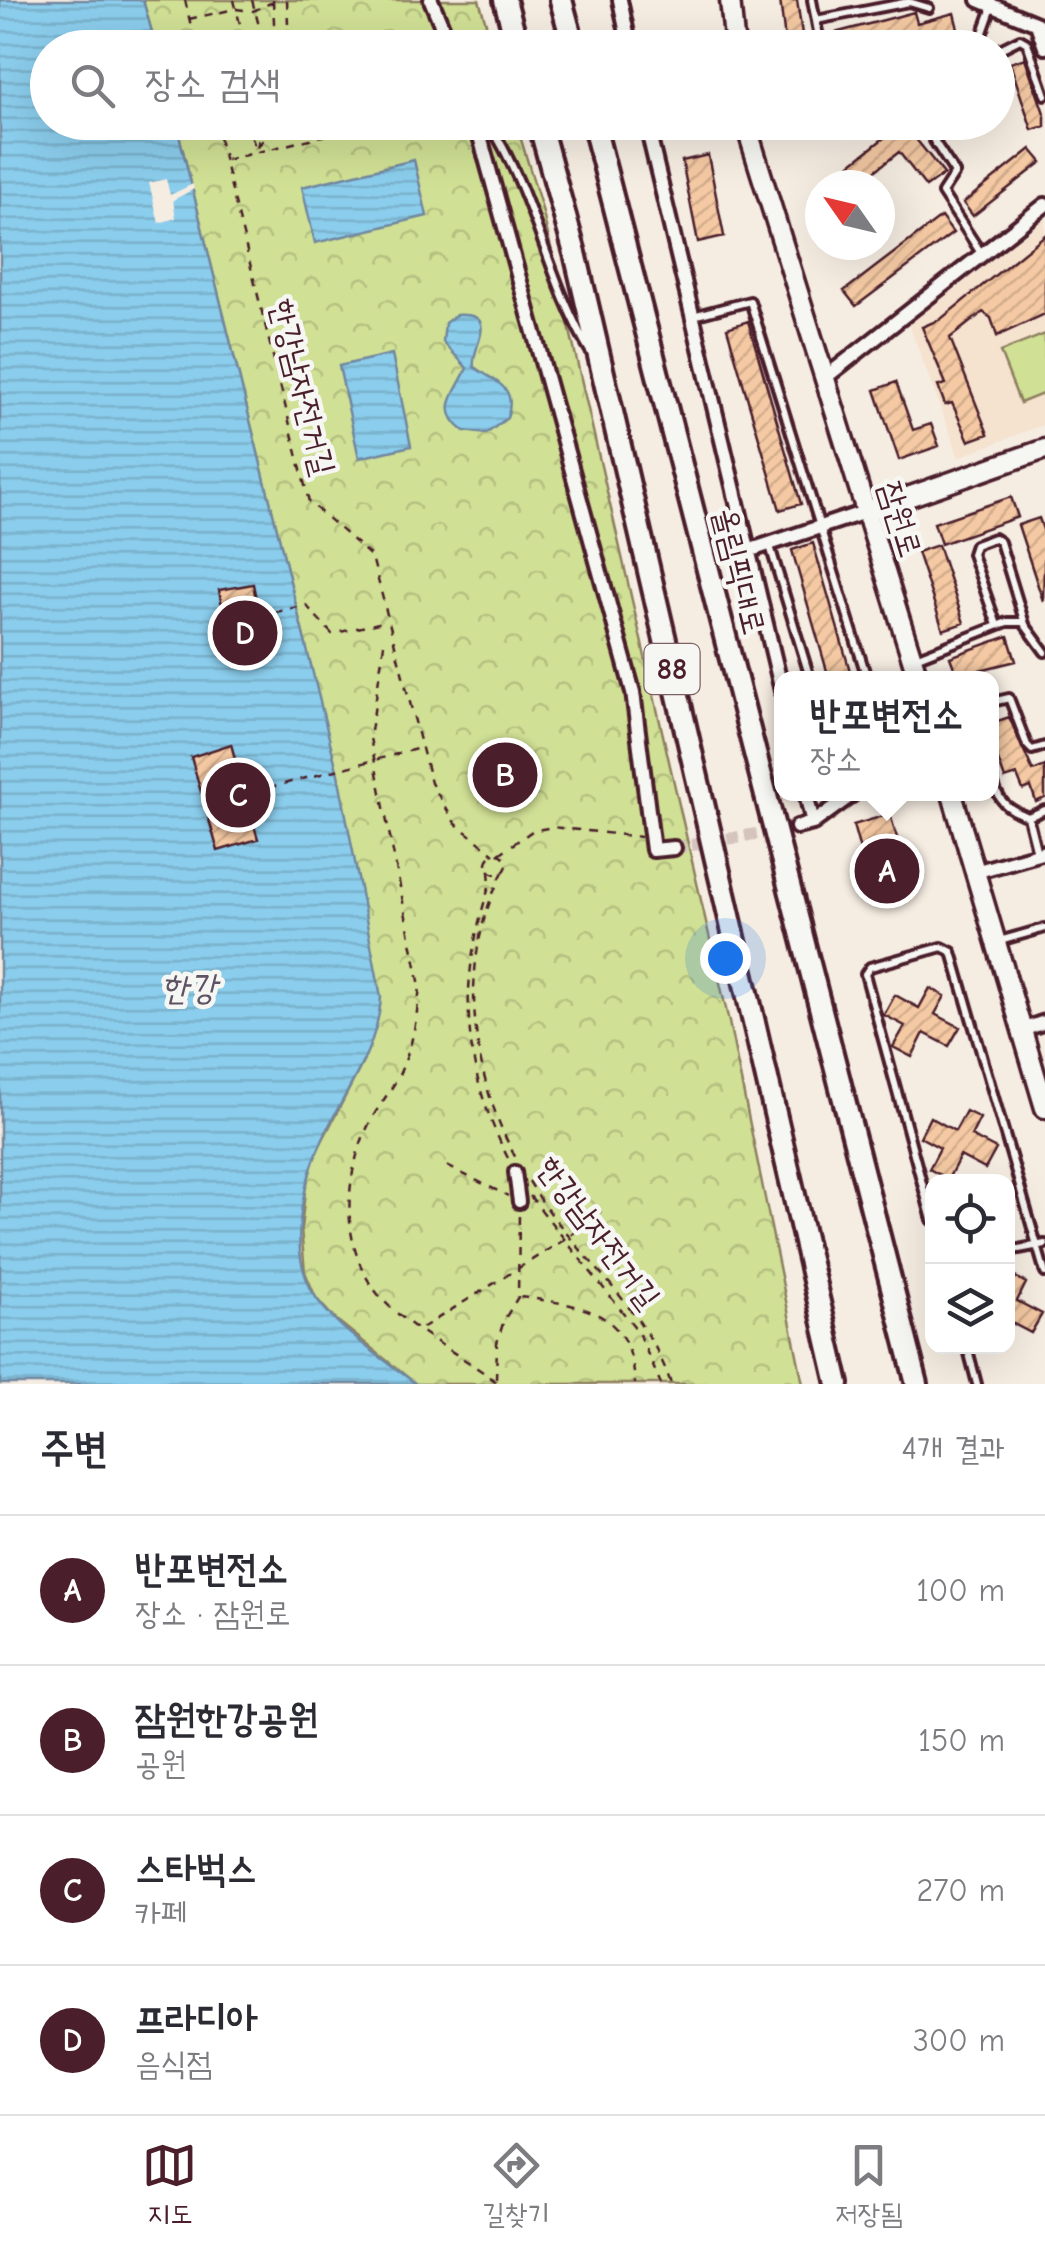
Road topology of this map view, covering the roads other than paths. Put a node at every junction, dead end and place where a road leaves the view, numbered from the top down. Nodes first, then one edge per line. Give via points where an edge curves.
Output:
1 (431, 0) edge
2 (505, 0) edge
3 (620, 0) edge
4 (730, 0) edge
5 (812, 0) edge
6 (562, 2) edge
7 (986, 3) edge
8 (929, 8) dead end
9 (816, 20) junction
10 (444, 30) edge
11 (513, 30) edge
12 (569, 30) edge
13 (626, 30) edge
14 (733, 30) edge
15 (818, 30) edge
16 (982, 30) edge
17 (1015, 42) edge
18 (1045, 50) edge
19 (1032, 56) junction
20 (1045, 95) edge
21 (481, 140) edge
22 (497, 140) edge
23 (544, 140) edge
24 (598, 140) edge
25 (650, 140) edge
26 (751, 140) edge
27 (936, 140) edge
28 (1045, 205) edge
29 (982, 254) junction
30 (692, 316) junction
31 (603, 374) junction
32 (826, 376) junction
33 (1045, 448) edge
34 (868, 511) junction
35 (823, 527) junction
36 (770, 544) junction
37 (748, 551) junction
38 (1025, 624) junction
39 (997, 626) junction
40 (1045, 652) edge
41 (912, 660) junction
42 (777, 671) edge
43 (808, 671) edge
44 (865, 671) edge
45 (916, 671) edge
46 (999, 700) edge
47 (1045, 746) edge
48 (999, 796) edge
49 (808, 801) edge
50 (843, 801) edge
51 (954, 801) edge
52 (1045, 810) edge
53 (1028, 817) junction
54 (813, 823) junction
55 (796, 827) tunnel mouth
56 (674, 848) dead end
57 (1041, 853) edge
58 (975, 872) junction
59 (1045, 928) edge
60 (995, 942) junction
61 (1045, 1022) edge
62 (1022, 1030) junction
63 (1045, 1108) edge
64 (515, 1172) road end
65 (925, 1194) edge
66 (520, 1202) road end
67 (1040, 1245) edge
68 (1015, 1250) edge
69 (1045, 1273) edge
70 (969, 1354) edge
71 (838, 1384) edge
72 (917, 1384) edge
73 (977, 1384) edge

1 - 10 street
2 - 11 highway
3 - 13 street
4 - 14 main road
5 - 9 lane
6 - 12 highway
7 - 16 lane
7 - 18 street via 1036,24
8 - 9 lane via 908,2
9 - 15 lane
17 - 19 lane via 1027,42
18 - 19 lane
19 - 20 lane
21 - 56 street via 633,692 654,850
22 - 31 lane via 565,310
23 - 31 highway, 88
24 - 72 highway, 올림픽대로 / 88
25 - 30 street
26 - 32 main road, 잠원로
27 - 29 lane via 955,174 943,198
28 - 29 street
29 - 32 street
30 - 35 lane via 750,301
30 - 37 street
31 - 71 highway, 88
32 - 34 main road, 잠원로
33 - 34 main road
34 - 35 street
34 - 41 main road, 잠원로
35 - 36 street
35 - 44 lane
36 - 37 street
36 - 43 lane
37 - 42 street
38 - 39 lane
38 - 39 lane via 994,538 975,545 972,554
38 - 40 lane
39 - 41 lane
41 - 45 main road, 잠원로
46 - 47 lane via 1009,698 1032,750
48 - 53 lane
49 - 54 street
50 - 54 street
51 - 58 main road
52 - 53 lane
53 - 57 lane
54 - 55 street
57 - 58 street
58 - 60 main road
59 - 60 lane
60 - 62 main road
61 - 62 street
62 - 63 main road
64 - 66 street
65 - 67 lane via 866,974 870,967 942,947 952,952
67 - 68 lane
67 - 69 lane
70 - 73 lane

